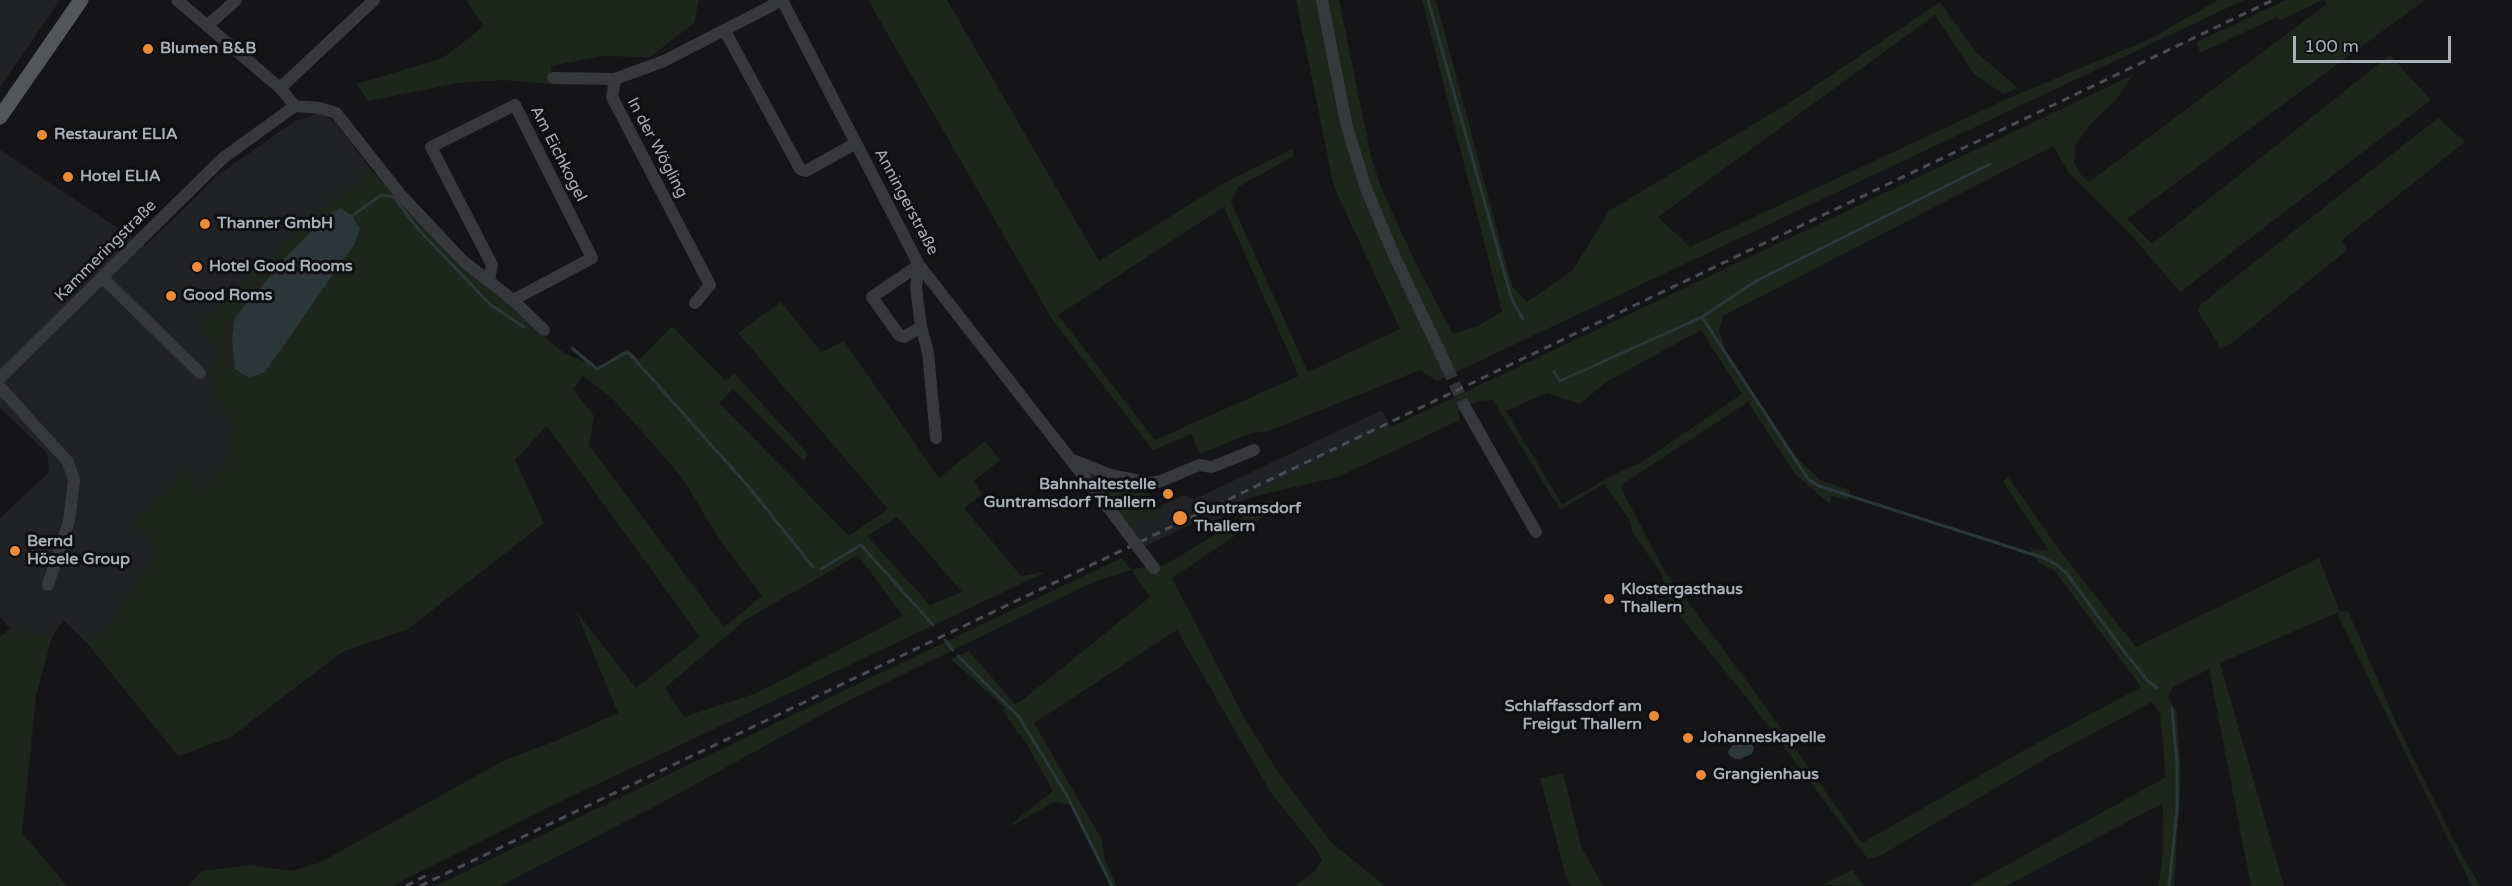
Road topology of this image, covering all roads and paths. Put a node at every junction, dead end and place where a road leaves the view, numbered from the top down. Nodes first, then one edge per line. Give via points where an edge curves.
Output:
1 (81, 0) edge
2 (177, 0) edge
3 (236, 0) edge
4 (374, 0) edge
5 (776, 0) edge
6 (782, 0) edge
7 (1322, 0) edge
8 (207, 26) junction
9 (725, 31) junction
10 (553, 78) dead end
11 (615, 79) junction
12 (280, 88) junction
13 (295, 106) junction
14 (0, 117) edge
15 (856, 143) junction
16 (919, 265) junction
17 (103, 278) junction
18 (489, 280) junction
19 (513, 300) junction
20 (695, 303) dead end
21 (921, 327) junction
22 (544, 330) dead end
23 (1447, 367) tunnel mouth
24 (201, 374) dead end
25 (0, 378) edge
26 (0, 387) edge
27 (1465, 407) tunnel mouth
28 (936, 438) dead end
29 (1254, 450) dead end
30 (1072, 459) junction
31 (1536, 532) dead end
32 (1154, 568) dead end
33 (48, 585) dead end

1 - 14 main road
2 - 8 street
3 - 8 street
4 - 12 street
5 - 9 street, In der Wögling
6 - 15 street, Anningerstraße
7 - 23 street via 1346,123 1365,186
8 - 12 street
9 - 11 street, In der Wögling via 664,61
9 - 15 street via 800,169 806,171
10 - 11 street
11 - 20 street, In der Wögling via 612,97 710,285
12 - 13 street
13 - 17 street, Kammeringstraße via 223,158
13 - 18 street via 336,113 400,194 463,261
15 - 16 street, Anningerstraße
16 - 21 street via 916,287
16 - 21 street via 872,297 899,336
16 - 30 street, Anningerstraße
17 - 24 street
17 - 25 street, Kammeringstraße
18 - 19 street
18 - 19 street, Am Eichkogel via 492,265 431,147 515,105 592,258
19 - 22 street
21 - 28 street via 928,352
26 - 33 street via 68,462 74,480 69,521
27 - 31 street
29 - 30 street, Anningerstraße via 1212,467 1199,465 1150,483 1110,475
30 - 32 street, Anningerstraße, bridge

